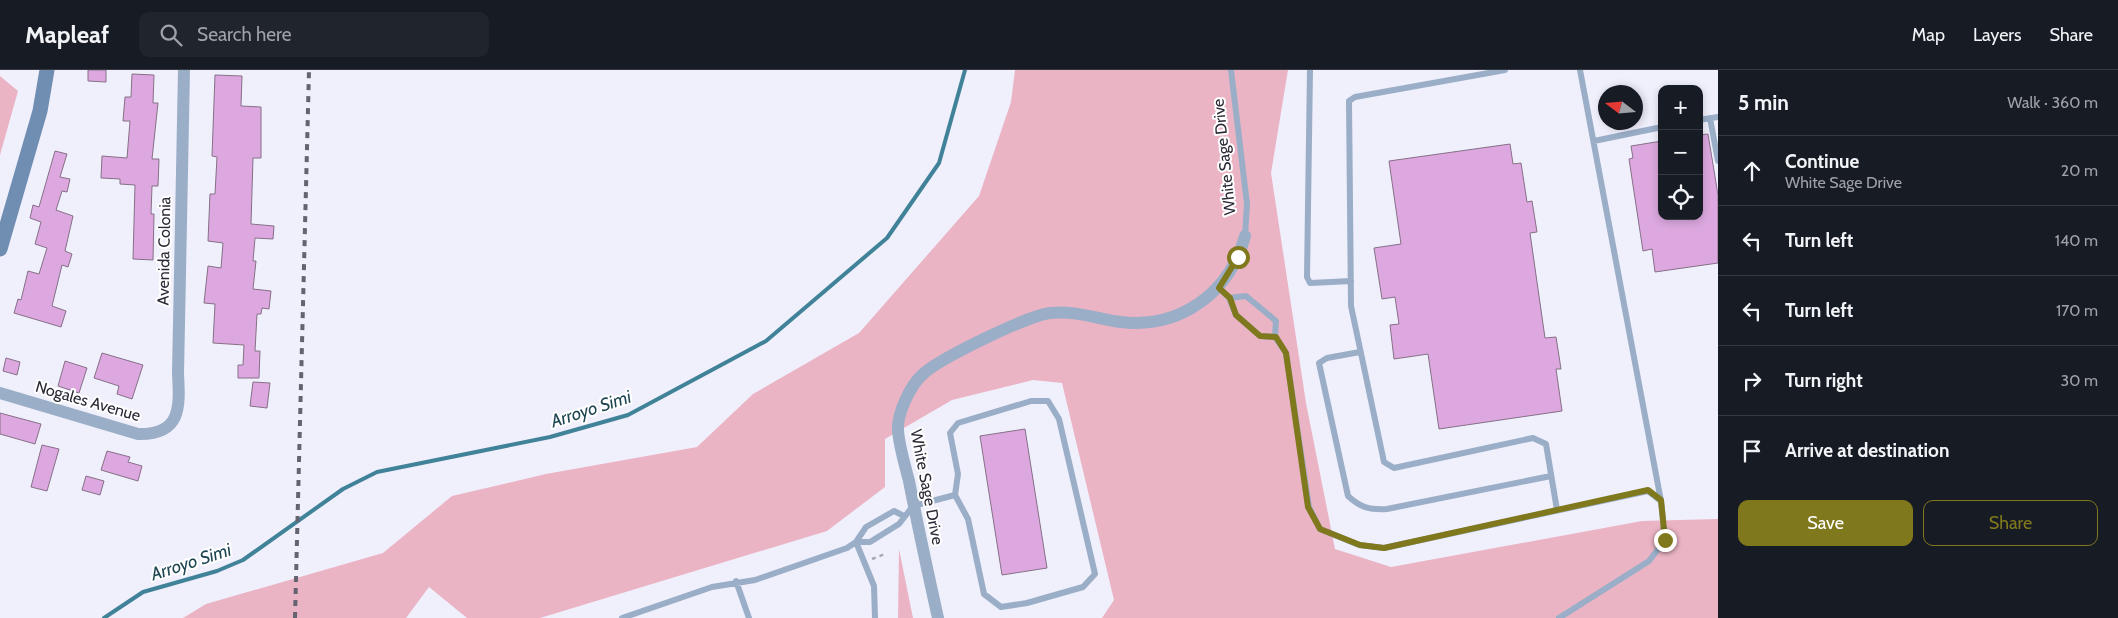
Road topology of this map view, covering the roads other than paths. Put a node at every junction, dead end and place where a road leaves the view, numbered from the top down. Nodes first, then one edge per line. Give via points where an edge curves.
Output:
1 (47, 70) edge
2 (184, 70) edge
3 (1231, 70) edge
4 (1310, 70) edge
5 (1505, 70) edge
6 (1580, 70) edge
7 (1718, 117) edge
8 (1710, 118) junction
9 (1703, 119) edge
10 (1658, 128) edge
11 (1594, 141) junction
12 (1718, 161) edge
13 (1245, 236) joint
14 (0, 249) edge
15 (1351, 281) junction
16 (1219, 288) junction
17 (1230, 298) junction
18 (1276, 337) junction
19 (1360, 352) junction
20 (0, 393) edge
21 (166, 428) joint
22 (1551, 476) junction
23 (955, 495) junction
24 (1661, 500) junction
25 (913, 506) junction
26 (1557, 510) junction
27 (904, 516) junction
28 (856, 542) junction
29 (736, 581) junction
30 (622, 618) edge
31 (749, 618) edge
32 (875, 618) edge
33 (938, 618) edge
34 (1560, 618) edge

1 - 14 street via 40,111
2 - 21 street, Avenida Colonia via 179,404 175,420
3 - 13 lane, White Sage Drive via 1247,204
4 - 15 lane via 1307,277 1310,283
5 - 15 lane via 1355,97 1349,101
6 - 11 lane
7 - 8 lane
8 - 9 lane
8 - 12 lane
10 - 11 lane
11 - 24 lane
13 - 16 street, White Sage Drive via 1233,269
15 - 19 lane via 1351,306
16 - 17 lane
16 - 25 street, White Sage Drive via 1188,311 1157,322 1122,322 1059,313 1038,316 934,366 908,394 898,428
17 - 18 lane via 1236,315 1260,336
17 - 18 lane via 1246,296 1261,307 1276,321
18 - 26 lane via 1286,353 1308,507 1320,529 1360,545 1384,548
19 - 22 lane via 1384,462 1394,468 1533,438 1546,444
19 - 22 lane via 1327,358 1319,363 1348,496 1358,505 1371,510 1387,509
20 - 21 street, Nogales Avenue via 138,434 152,434
22 - 26 lane
23 - 23 lane via 958,474 950,433 958,423 1031,401 1048,401 1059,419 1094,574 1083,587 1001,607 984,594 968,519
23 - 25 lane
24 - 26 lane via 1648,490
24 - 34 lane via 1665,540 1649,561
25 - 27 lane
25 - 33 street, White Sage Drive
27 - 28 lane via 899,524 870,542
27 - 28 lane via 894,511 866,528
28 - 29 lane via 755,580
28 - 32 lane via 874,586
29 - 30 lane
29 - 31 lane

